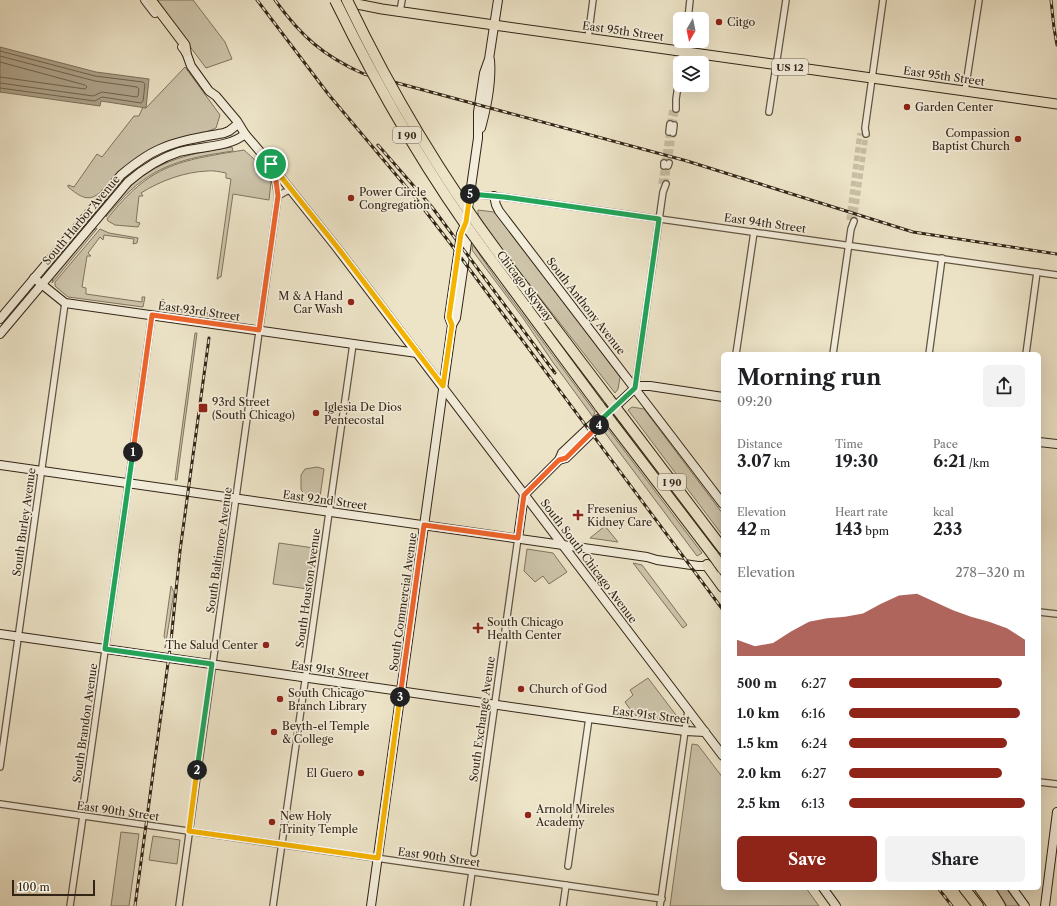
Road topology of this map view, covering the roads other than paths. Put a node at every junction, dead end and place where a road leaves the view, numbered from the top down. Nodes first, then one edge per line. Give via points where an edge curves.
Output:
1 (145, 0) edge
2 (151, 0) edge
3 (336, 0) edge
4 (347, 0) edge
5 (402, 0) edge
6 (498, 0) edge
7 (593, 0) edge
8 (690, 0) edge
9 (786, 0) edge
10 (882, 0) edge
11 (979, 0) edge
12 (400, 11) junction
13 (689, 12) edge
14 (494, 25) junction
15 (588, 38) junction
16 (683, 48) edge
17 (683, 51) junction
18 (187, 55) junction
19 (682, 56) edge
20 (776, 65) junction
21 (871, 78) junction
22 (965, 91) junction
23 (677, 92) edge
24 (1054, 104) edge
25 (674, 108) tunnel mouth
26 (769, 112) dead end
27 (238, 124) junction
28 (672, 125) tunnel mouth
29 (671, 132) tunnel mouth
30 (864, 132) tunnel mouth
31 (245, 134) junction
32 (271, 164) junction
33 (664, 184) tunnel mouth
34 (291, 190) junction
35 (470, 194) junction
36 (278, 196) junction
37 (494, 196) junction
38 (659, 219) junction
39 (851, 220) tunnel mouth
40 (754, 232) junction
41 (848, 245) junction
42 (496, 258) junction
43 (942, 258) junction
44 (1037, 272) junction
45 (1057, 275) edge
46 (34, 278) junction
47 (41, 284) junction
48 (65, 303) junction
49 (152, 315) junction
50 (0, 319) edge
51 (259, 330) junction
52 (0, 334) edge
53 (353, 344) junction
54 (736, 352) edge
55 (833, 352) edge
56 (929, 352) edge
57 (1026, 352) edge
58 (417, 353) junction
59 (443, 386) junction
60 (635, 388) junction
61 (721, 397) edge
62 (1041, 442) edge
63 (1057, 444) edge
64 (0, 465) edge
65 (41, 471) junction
66 (128, 483) junction
67 (524, 495) junction
68 (236, 499) junction
69 (721, 501) edge
70 (329, 512) junction
71 (424, 525) junction
72 (518, 538) junction
73 (563, 545) junction
74 (721, 546) edge
75 (706, 565) junction
76 (721, 565) edge
77 (721, 568) edge
78 (721, 584) edge
79 (1041, 612) edge
80 (1057, 614) edge
81 (0, 634) edge
82 (18, 636) junction
83 (105, 649) junction
84 (212, 664) junction
85 (305, 677) junction
86 (401, 692) junction
87 (495, 704) junction
88 (688, 710) junction
89 (589, 718) junction
90 (685, 731) junction
91 (706, 732) junction
92 (721, 753) edge
93 (0, 767) edge
94 (1041, 782) edge
95 (1057, 784) edge
96 (84, 800) dead end
97 (0, 804) edge
98 (1057, 812) edge
99 (83, 816) junction
100 (189, 831) junction
101 (282, 844) junction
102 (474, 853) dead end
103 (378, 858) junction
104 (568, 866) dead end
105 (472, 872) junction
106 (566, 885) junction
107 (824, 890) edge
108 (966, 890) edge
109 (982, 890) edge
110 (990, 890) edge
111 (1013, 890) edge
112 (662, 899) junction
113 (70, 906) edge
114 (179, 906) edge
115 (273, 906) edge
116 (371, 906) edge
117 (467, 906) edge
118 (563, 906) edge
119 (660, 906) edge
120 (836, 906) edge
121 (978, 906) edge
122 (994, 906) edge
123 (1000, 906) edge
124 (1025, 906) edge
125 (1045, 906) edge

1 - 18 main road, South South Chicago Avenue
2 - 18 main road via 185,45
3 - 12 main road, East 95th Street / US 12
3 - 42 highway, Chicago Skyway / I 90, bridge via 402,126 449,201
4 - 42 highway, Chicago Skyway / I 90, bridge via 414,128
5 - 12 street
6 - 14 main road, South Commercial Avenue
7 - 15 street
8 - 13 street
9 - 20 street
10 - 21 street
11 - 22 street
12 - 14 main road, East 95th Street / US 12
14 - 15 main road, East 95th Street / US 12
14 - 35 main road, South Commercial Avenue via 491,74
15 - 17 main road, East 95th Street / US 12
16 - 17 street
17 - 19 street
17 - 20 main road, East 95th Street / US 12
18 - 27 main road, South South Chicago Avenue
20 - 21 main road, East 95th Street / US 12
20 - 26 street
21 - 22 main road, East 95th Street / US 12
21 - 30 street
22 - 24 main road, East 95th Street / US 12
23 - 25 street
27 - 31 main road, South South Chicago Avenue
27 - 46 main road, South Harbor Avenue via 229,132 161,148 121,174
28 - 29 street
31 - 32 main road, South South Chicago Avenue
31 - 47 main road, South Harbor Avenue via 234,141 165,157 139,172 115,196
32 - 34 main road, South South Chicago Avenue
32 - 36 street, South Baltimore Avenue
33 - 38 street
34 - 36 street
34 - 58 main road, South South Chicago Avenue
35 - 37 street, East 94th Street
35 - 59 main road, South Commercial Avenue via 466,222 461,234 449,317 452,325
36 - 51 street, South Baltimore Avenue
37 - 38 street, East 94th Street
37 - 60 main road, South Anthony Avenue via 499,211
38 - 40 street, East 94th Street
38 - 60 street
39 - 41 street
40 - 41 street, East 94th Street
40 - 54 street
41 - 43 street, East 94th Street
41 - 55 street
42 - 74 highway, Chicago Skyway / I 90, bridge via 609,398
42 - 76 highway, Chicago Skyway / I 90, bridge via 600,407
43 - 44 street, East 94th Street
43 - 56 street
44 - 45 street, East 94th Street
44 - 57 street
46 - 47 main road
46 - 50 main road, South Harbor Avenue
47 - 48 main road
47 - 52 main road, South Harbor Avenue
48 - 49 main road, East 93rd Street
48 - 65 street, South Burley Avenue
49 - 51 main road, East 93rd Street
49 - 66 street, South Brandon Avenue
51 - 53 main road, East 93rd Street
51 - 68 street, South Baltimore Avenue
53 - 58 main road, East 93rd Street
53 - 70 street, South Houston Avenue
58 - 59 main road, South South Chicago Avenue
59 - 67 main road, South South Chicago Avenue
59 - 71 main road, South Commercial Avenue
60 - 61 main road via 650,386
60 - 67 main road via 566,458 559,460
60 - 69 main road, South Anthony Avenue
62 - 63 main road
64 - 65 main road, East 92nd Street
65 - 66 main road, East 92nd Street
65 - 82 street, South Burley Avenue
66 - 68 main road, East 92nd Street
66 - 83 street, South Brandon Avenue
67 - 72 main road, South Exchange Avenue
67 - 73 main road, South South Chicago Avenue
68 - 70 main road, East 92nd Street
68 - 84 street, South Baltimore Avenue
70 - 71 main road, East 92nd Street
70 - 85 street, South Houston Avenue
71 - 72 main road, East 92nd Street
71 - 86 main road, South Commercial Avenue
72 - 73 main road, East 92nd Street
72 - 87 street, South Exchange Avenue
73 - 75 main road, East 92nd Street via 691,565
73 - 88 main road, South South Chicago Avenue
75 - 77 main road, East 92nd Street
75 - 78 highway
79 - 80 street
81 - 82 main road, East 91st Street
82 - 83 main road, East 91st Street
82 - 93 street, South Burley Avenue
83 - 84 main road, East 91st Street
83 - 96 street, South Brandon Avenue
84 - 85 main road, East 91st Street
84 - 100 street, South Baltimore Avenue
85 - 86 main road, East 91st Street
85 - 101 street, South Houston Avenue
86 - 87 main road, East 91st Street
86 - 103 main road, South Commercial Avenue
87 - 89 main road, East 91st Street
87 - 102 street, South Exchange Avenue
88 - 90 street
88 - 91 main road, South South Chicago Avenue
89 - 90 main road, East 91st Street
89 - 104 street
90 - 91 main road, East 91st Street
90 - 112 street
91 - 92 main road, South South Chicago Avenue
94 - 95 street
97 - 99 street, East 90th Street
98 - 125 main road
99 - 100 street, East 90th Street
99 - 113 street
100 - 101 street, East 90th Street
100 - 114 street, South Baltimore Avenue
101 - 103 street, East 90th Street
101 - 115 street, South Houston Avenue
103 - 105 street, East 90th Street
103 - 116 main road, South Commercial Avenue
105 - 106 street, East 90th Street
105 - 117 street
106 - 112 street, East 90th Street
106 - 118 street
107 - 120 main road
108 - 121 highway
109 - 122 highway
110 - 123 highway
111 - 124 main road
112 - 119 street

